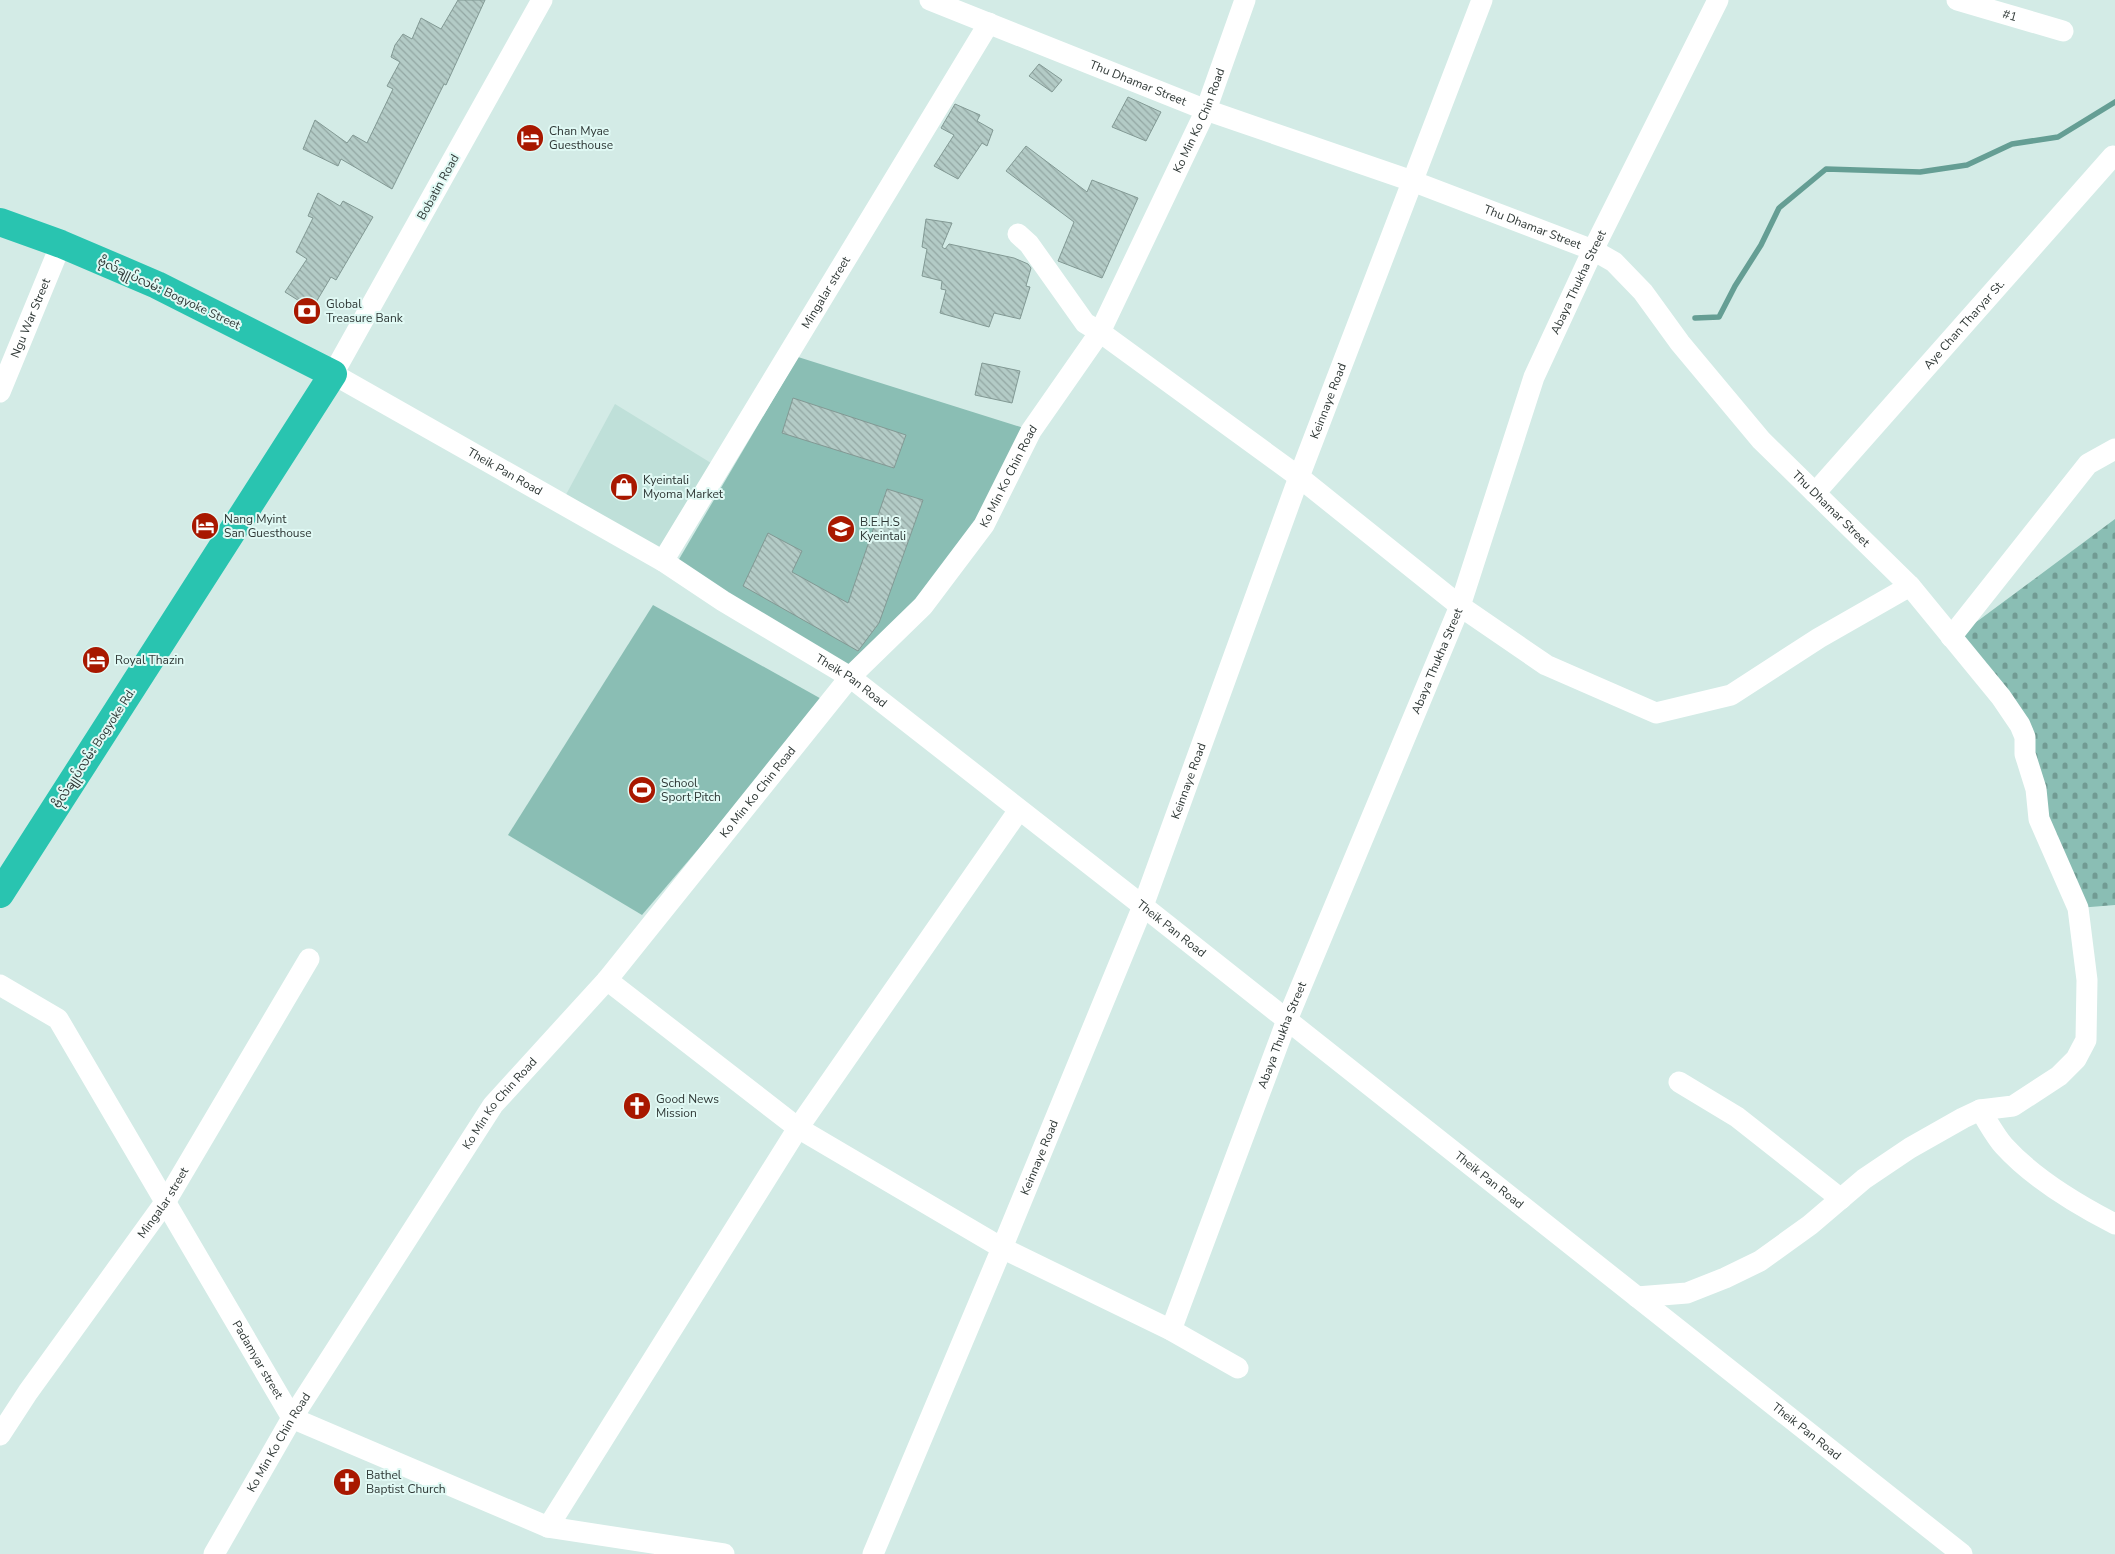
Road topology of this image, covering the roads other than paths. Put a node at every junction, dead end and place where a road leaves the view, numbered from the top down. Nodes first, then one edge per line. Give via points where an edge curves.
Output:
1 (542, 0) edge
2 (930, 0) edge
3 (1245, 0) edge
4 (1482, 0) edge
5 (1718, 0) edge
6 (1957, 0) edge
7 (989, 23) junction
8 (2062, 31) dead end
9 (1206, 110) junction
10 (2113, 156) dead end
11 (1412, 181) junction
12 (0, 222) edge
13 (1018, 234) dead end
14 (61, 244) junction
15 (1593, 250) junction
16 (1100, 332) junction
17 (333, 374) junction
18 (0, 392) edge
19 (2115, 449) edge
20 (1299, 477) junction
21 (1815, 493) junction
22 (662, 561) junction
23 (1910, 586) junction
24 (1460, 606) junction
25 (1951, 637) junction
26 (850, 677) junction
27 (1019, 810) junction
28 (0, 894) edge
29 (1143, 906) junction
30 (309, 959) dead end
31 (607, 980) junction
32 (0, 985) edge
33 (1287, 1020) junction
34 (1680, 1082) dead end
35 (1980, 1110) junction
36 (798, 1128) junction
37 (1841, 1199) junction
38 (166, 1201) junction
39 (2115, 1224) edge
40 (1002, 1248) junction
41 (1637, 1297) junction
42 (1171, 1330) junction
43 (1238, 1368) dead end
44 (292, 1418) junction
45 (0, 1435) edge
46 (548, 1527) junction
47 (214, 1554) edge
48 (724, 1554) edge
49 (873, 1554) edge
50 (1962, 1554) edge

1 - 17 street, Bobatin Road
2 - 7 street, Thu Dhamar Street
3 - 9 street, Ko Min Ko Chin Road
4 - 11 street, Keinnaye Road
5 - 15 street, Abaya Thukha Street
6 - 8 street, #1
7 - 9 street, Thu Dhamar Street
7 - 22 street, Mingalar street
9 - 11 street, Thu Dhamar Street
9 - 16 street, Ko Min Ko Chin Road
10 - 21 street, Aye Chan Tharyar St.
11 - 15 street, Thu Dhamar Street
11 - 20 street, Keinnaye Road
12 - 14 highway, ဗိုလ်ချုပ်လမ်း Bogyoke Street
13 - 16 street via 1029,244 1085,323
14 - 17 highway, ဗိုလ်ချုပ်လမ်း Bogyoke Street via 157,285
14 - 18 street, Ngu War Street
15 - 21 street, Thu Dhamar Street via 1614,262 1643,292 1680,343 1761,440
15 - 24 street, Abaya Thukha Street via 1534,377
16 - 20 street
16 - 26 street, Ko Min Ko Chin Road via 1031,431 984,525 923,606
17 - 22 street, Theik Pan Road
17 - 28 highway, ဗိုလ်ချုပ်လမ်း Bogyoke Rd.
19 - 25 street via 2088,464
20 - 24 street
20 - 29 street, Keinnaye Road
21 - 23 street, Thu Dhamar Street
22 - 26 street, Theik Pan Road via 722,601
23 - 24 street via 1819,638 1731,695 1656,712 1546,665
23 - 25 street, Thu Dhamar Street
24 - 33 street, Abaya Thukha Street
25 - 35 street, Thu Dhamar Street via 2001,697 2025,737 2025,754 2036,789 2039,819 2078,908 2087,980 2086,1040 2076,1059 2058,1076 2013,1106
26 - 27 street, Theik Pan Road
26 - 31 street, Ko Min Ko Chin Road
27 - 29 street, Theik Pan Road
27 - 36 street
29 - 33 street, Theik Pan Road
29 - 40 street, Keinnaye Road
30 - 38 street, Mingalar street
31 - 36 street
31 - 44 street, Ko Min Ko Chin Road via 494,1105
32 - 38 street, Padamyar street via 58,1019
33 - 41 street, Theik Pan Road
33 - 42 street, Abaya Thukha Street
34 - 37 street via 1737,1117
35 - 37 street, Thu Dhamar Street via 1910,1148
35 - 39 street via 2003,1145 2030,1170 2085,1208
36 - 40 street
36 - 46 street
37 - 41 street, Thu Dhamar Street via 1760,1261 1726,1278 1687,1294
38 - 44 street, Padamyar street
38 - 45 street, Mingalar street
40 - 42 street
40 - 49 street, Keinnaye Road
41 - 50 street, Theik Pan Road
42 - 43 street
44 - 46 street
44 - 47 street, Ko Min Ko Chin Road
46 - 48 street

